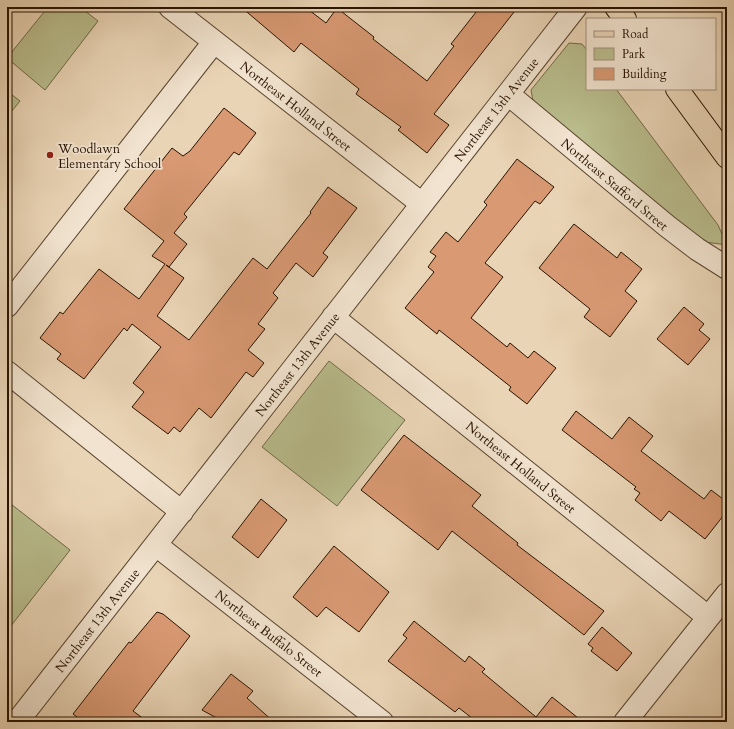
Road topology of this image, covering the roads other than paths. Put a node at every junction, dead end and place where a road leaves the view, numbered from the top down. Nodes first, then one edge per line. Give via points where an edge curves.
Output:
1 (170, 7) edge
2 (576, 7) edge
3 (616, 7) edge
4 (624, 18) edge
5 (214, 42) junction
6 (677, 90) edge
7 (508, 94) junction
8 (727, 157) edge
9 (422, 204) junction
10 (727, 268) edge
11 (7, 306) edge
12 (333, 317) junction
13 (7, 372) edge
14 (182, 512) junction
15 (156, 545) junction
16 (727, 594) edge
17 (708, 617) junction
18 (18, 722) edge
19 (382, 722) edge
20 (626, 722) edge

1 - 5 street, Northeast Holland Street
2 - 7 street, Northeast 13th Avenue
3 - 4 main road
5 - 9 street, Northeast Holland Street
5 - 11 street
6 - 8 main road
7 - 9 street, Northeast 13th Avenue
7 - 10 street, Northeast Stafford Street via 667,226
9 - 12 street, Northeast 13th Avenue
12 - 14 street, Northeast 13th Avenue
12 - 17 street, Northeast Holland Street
13 - 14 street
14 - 15 street, Northeast 13th Avenue
15 - 18 street, Northeast 13th Avenue
15 - 19 street, Northeast Buffalo Street
16 - 17 street
17 - 20 street

